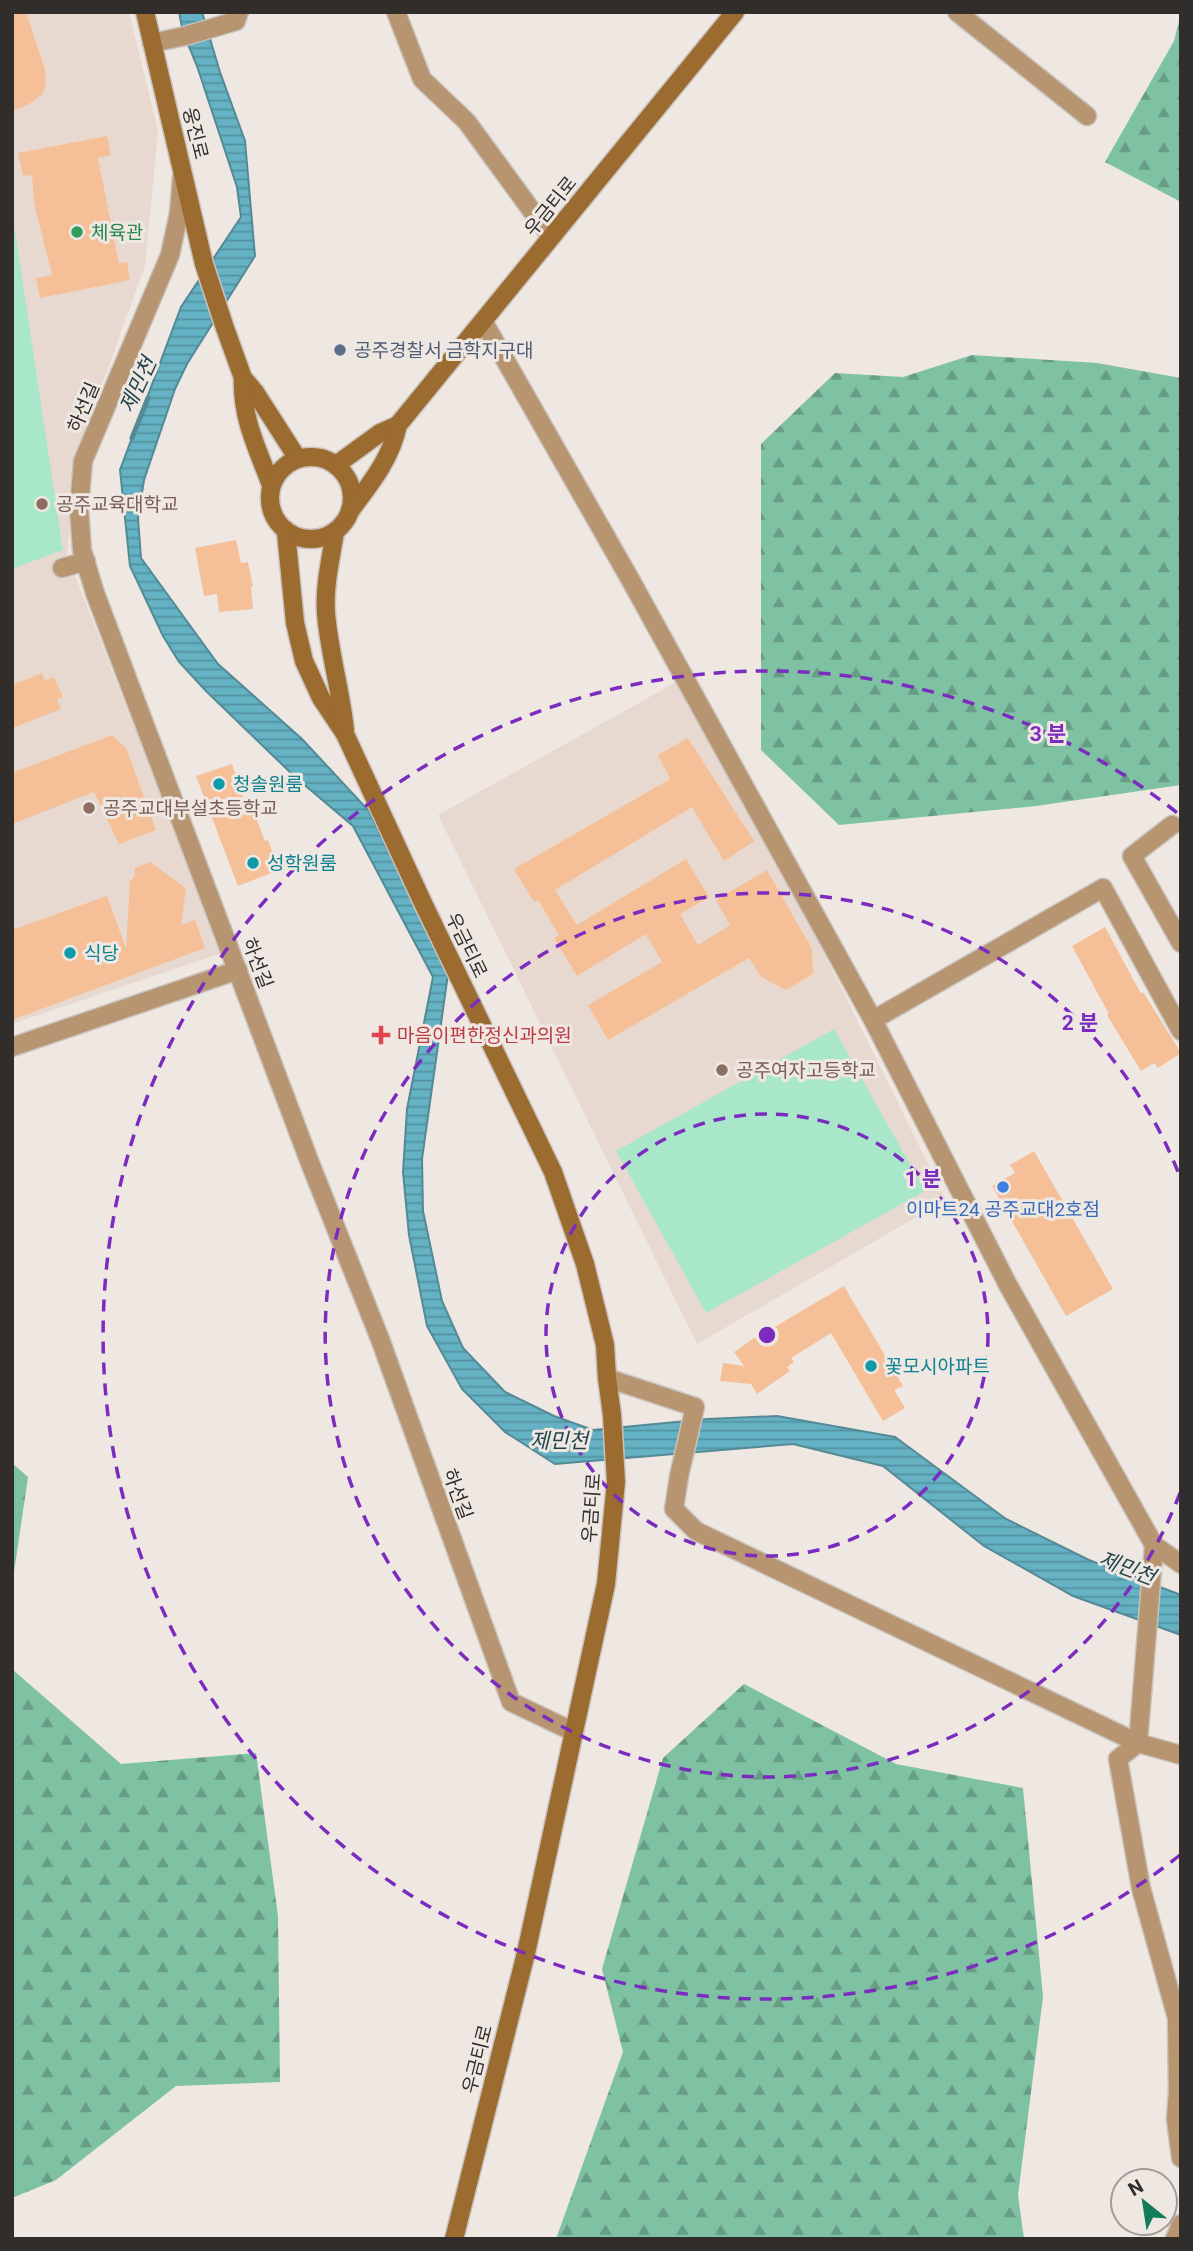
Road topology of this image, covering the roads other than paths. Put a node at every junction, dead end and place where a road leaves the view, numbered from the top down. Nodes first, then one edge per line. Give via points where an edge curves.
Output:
1 (145, 12) edge
2 (396, 12) edge
3 (735, 12) edge
4 (957, 12) edge
5 (238, 16) edge
6 (152, 43) junction
7 (1087, 116) dead end
8 (183, 168) junction
9 (551, 237) junction
10 (483, 321) junction
11 (243, 378) junction
12 (398, 425) junction
13 (298, 458) junction
14 (336, 464) junction
15 (271, 485) junction
16 (350, 511) junction
17 (286, 532) junction
18 (335, 532) junction
19 (86, 561) junction
20 (62, 568) dead end
21 (345, 734) junction
22 (1172, 825) dead end
23 (1181, 943) edge
24 (238, 970) junction
25 (873, 1020) junction
26 (1181, 1031) edge
27 (12, 1047) edge
28 (607, 1378) junction
29 (1154, 1545) junction
30 (1181, 1564) edge
31 (574, 1732) junction
32 (1138, 1743) junction
33 (1181, 1755) edge
34 (1181, 2158) edge
35 (1181, 2224) edge
36 (454, 2239) edge
37 (1175, 2239) edge

1 - 6 main road, 웅진로
2 - 9 street via 422,79 467,122
3 - 9 main road, 우금티로
4 - 7 street
5 - 6 street
6 - 8 main road, 웅진로
8 - 11 main road, 웅진로 via 204,264
8 - 19 street, 하선길 via 170,255 83,461 79,509
9 - 10 main road, 우금티로
10 - 12 main road, 우금티로
10 - 25 street
11 - 13 main road
11 - 15 main road via 249,428
12 - 14 main road, 우금티로
12 - 16 main road, 우금티로 via 382,468
13 - 14 main road
13 - 15 main road via 286,465
14 - 16 main road via 351,486
15 - 17 main road via 271,511
16 - 18 main road
17 - 18 main road via 310,540
17 - 21 main road, 우금티로 via 295,623 304,661
18 - 21 main road, 우금티로 via 326,611
19 - 20 street
19 - 24 street, 하선길
21 - 28 main road, 우금티로 via 553,1172 585,1264 605,1345
22 - 23 street via 1132,856
24 - 27 street
24 - 31 street, 하선길 via 380,1339 511,1702
25 - 26 street via 1103,888
25 - 29 street via 1008,1285
28 - 31 main road, 우금티로 via 616,1482 606,1584
28 - 32 street via 695,1407 674,1509 696,1531
29 - 30 street
29 - 32 street
31 - 36 main road, 우금티로 via 526,1952
32 - 33 street
32 - 34 street via 1118,1759 1141,1888 1178,2018 1176,2119
35 - 37 street

